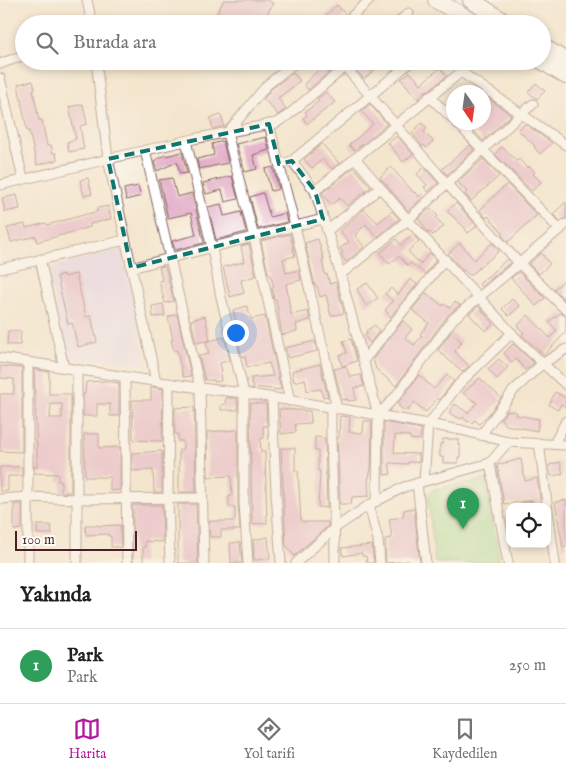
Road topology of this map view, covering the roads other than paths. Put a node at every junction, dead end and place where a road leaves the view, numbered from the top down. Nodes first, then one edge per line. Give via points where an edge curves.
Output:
1 (87, 0) edge
2 (370, 0) edge
3 (436, 0) edge
4 (471, 0) edge
5 (409, 13) dead end
6 (90, 15) edge
7 (353, 15) edge
8 (407, 15) edge
9 (462, 15) edge
10 (494, 15) edge
11 (551, 52) edge
12 (15, 58) edge
13 (566, 61) edge
14 (0, 64) edge
15 (551, 67) edge
16 (97, 70) edge
17 (286, 70) edge
18 (338, 70) edge
19 (351, 70) edge
20 (401, 70) edge
21 (566, 76) edge
22 (0, 78) edge
23 (370, 96) junction
24 (430, 96) junction
25 (533, 104) dead end
26 (446, 112) edge
27 (520, 114) junction
28 (269, 124) junction
29 (395, 126) junction
30 (464, 130) edge
31 (228, 133) junction
32 (186, 141) junction
33 (566, 145) edge
34 (145, 150) junction
35 (483, 150) junction
36 (355, 158) junction
37 (108, 159) junction
38 (292, 161) junction
39 (279, 164) junction
40 (24, 179) junction
41 (447, 184) junction
42 (0, 185) edge
43 (380, 188) junction
44 (314, 191) junction
45 (323, 219) junction
46 (408, 220) junction
47 (295, 226) junction
48 (563, 227) edge
49 (327, 231) junction
50 (254, 238) junction
51 (126, 240) junction
52 (212, 248) junction
53 (169, 258) junction
54 (40, 259) junction
55 (445, 259) junction
56 (520, 264) junction
57 (132, 268) junction
58 (0, 269) edge
59 (340, 275) junction
60 (480, 298) junction
61 (566, 310) edge
62 (512, 334) junction
63 (566, 349) edge
64 (0, 358) edge
65 (364, 360) junction
66 (28, 363) junction
67 (542, 364) junction
68 (64, 368) junction
69 (77, 370) junction
70 (125, 377) junction
71 (156, 381) junction
72 (169, 383) junction
73 (566, 385) edge
74 (200, 388) junction
75 (244, 393) junction
76 (272, 398) junction
77 (290, 401) junction
78 (334, 409) junction
79 (378, 415) junction
80 (566, 421) edge
81 (428, 424) junction
82 (481, 435) junction
83 (508, 442) junction
84 (539, 443) junction
85 (554, 444) junction
86 (566, 445) edge
87 (490, 463) junction
88 (420, 482) junction
89 (28, 497) junction
90 (126, 498) junction
91 (168, 498) junction
92 (202, 498) junction
93 (0, 499) edge
94 (76, 499) junction
95 (373, 503) junction
96 (335, 528) junction
97 (28, 563) edge
98 (77, 563) edge
99 (127, 563) edge
100 (170, 563) edge
101 (204, 563) edge
102 (248, 563) edge
103 (281, 563) edge
104 (296, 563) edge
105 (335, 563) edge
106 (380, 563) edge
107 (426, 563) edge
108 (508, 563) edge
109 (555, 563) edge

1 - 6 street
2 - 7 street
3 - 9 highway
4 - 10 highway
5 - 8 street
11 - 13 highway
12 - 14 street
15 - 21 highway
16 - 37 street
17 - 31 street via 267,85
18 - 28 street via 287,116
19 - 23 street
20 - 23 street
22 - 40 street
23 - 29 street
23 - 38 street
24 - 26 street
24 - 27 street via 461,72
24 - 29 street
25 - 27 street
27 - 33 street
27 - 35 street
28 - 31 street
28 - 39 street
29 - 36 street
29 - 41 street
30 - 35 street
31 - 32 street
31 - 50 street
32 - 34 street
32 - 52 street
34 - 37 street
34 - 53 street
35 - 41 street
35 - 48 street
36 - 43 street
36 - 44 street
37 - 40 street
37 - 51 street
38 - 39 street
38 - 44 street
39 - 47 street
40 - 42 street
41 - 46 street
41 - 56 street
43 - 46 street
43 - 49 street
44 - 45 street
45 - 47 street
45 - 49 street
46 - 55 street
46 - 59 street
47 - 50 street
47 - 78 street
48 - 56 street
49 - 59 street
50 - 52 street
50 - 77 street
51 - 54 street
51 - 57 street
52 - 53 street
52 - 75 street
53 - 57 street
53 - 74 street
54 - 58 street
54 - 68 street
55 - 60 street
55 - 65 street
56 - 60 street
56 - 61 street
57 - 71 street
59 - 65 street
60 - 62 street
60 - 79 street via 453,319
62 - 67 street
62 - 81 street via 459,384
63 - 67 street
64 - 66 street
65 - 79 street
66 - 68 street
66 - 89 street
67 - 73 street
67 - 82 street via 514,390
68 - 69 street
69 - 70 street
69 - 94 street
70 - 71 street
70 - 90 street
71 - 72 street
72 - 74 street
72 - 91 street
74 - 75 street
74 - 92 street
75 - 76 street
75 - 102 street via 244,503
76 - 77 street
76 - 103 street
77 - 78 street
78 - 79 street
78 - 96 street via 330,449
79 - 81 street
79 - 95 street
80 - 85 street
81 - 82 street
81 - 88 street
82 - 83 street
83 - 84 street
83 - 87 street
84 - 85 street
84 - 109 street
85 - 86 street
87 - 88 street
87 - 108 street
88 - 95 street
88 - 107 street
89 - 93 street
89 - 94 street
89 - 97 street
90 - 91 street
90 - 94 street
90 - 99 street
91 - 92 street
91 - 100 street
92 - 101 street
94 - 98 street
95 - 96 street
95 - 106 street
96 - 104 street
96 - 105 street

